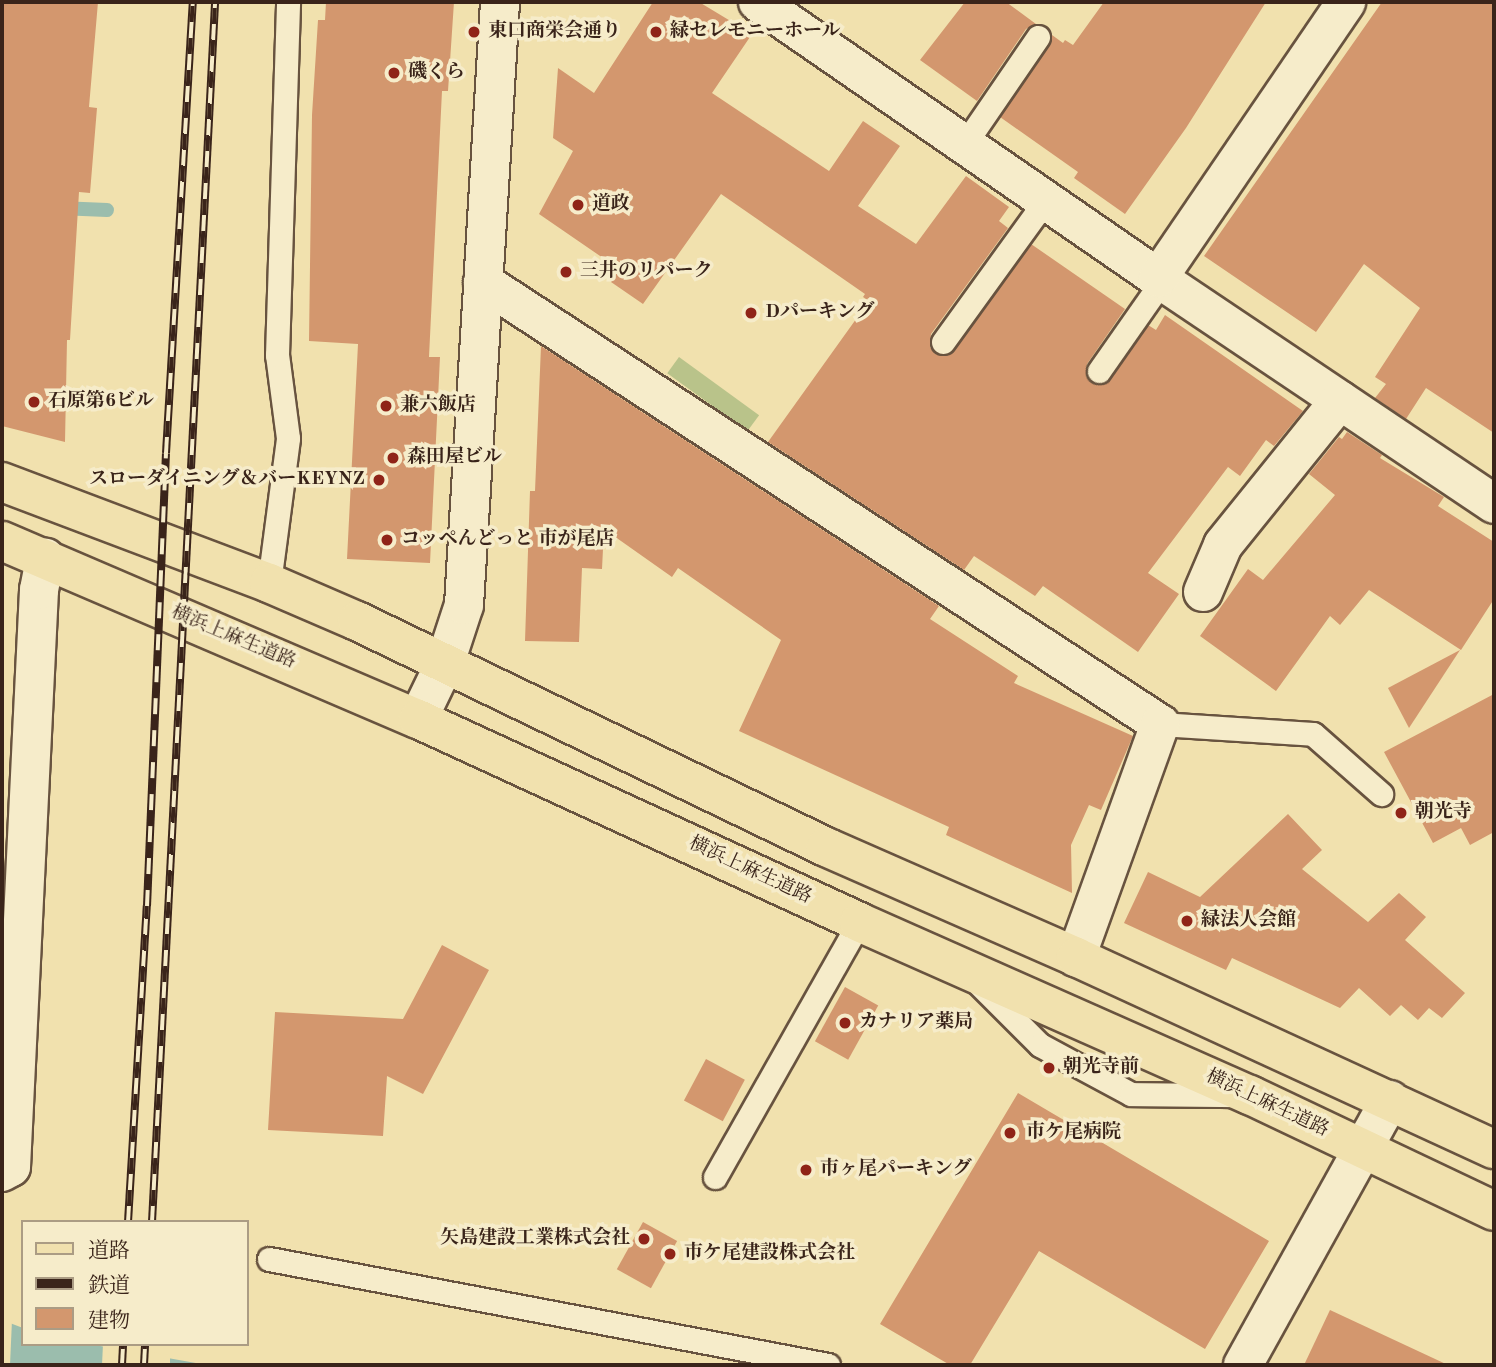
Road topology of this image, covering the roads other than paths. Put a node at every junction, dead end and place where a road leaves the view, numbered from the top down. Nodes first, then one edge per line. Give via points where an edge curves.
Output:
1 (288, 2) edge
2 (500, 2) edge
3 (758, 2) edge
4 (1346, 2) edge
5 (1038, 37) dead end
6 (964, 145) junction
7 (1045, 201) junction
8 (1160, 280) junction
9 (483, 282) junction
10 (943, 342) dead end
11 (1098, 371) dead end
12 (1340, 400) junction
13 (2, 482) edge
14 (1494, 504) edge
15 (2, 541) edge
16 (45, 558) junction
17 (269, 583) junction
18 (1203, 592) dead end
19 (445, 663) junction
20 (418, 719) junction
21 (1160, 724) junction
22 (1381, 794) dead end
23 (859, 922) junction
24 (1076, 957) junction
25 (1390, 1100) junction
26 (1364, 1149) junction
27 (1494, 1149) edge
28 (2, 1172) edge
29 (715, 1177) dead end
30 (1494, 1211) edge
31 (269, 1259) dead end
32 (828, 1365) edge
33 (1243, 1365) edge

1 - 17 lane via 277,355 288,438
2 - 9 street
3 - 6 street
4 - 8 street
5 - 6 lane
6 - 7 street
7 - 8 street
7 - 10 lane
8 - 11 lane
8 - 12 street
9 - 19 street via 464,605
9 - 21 street
12 - 14 street
12 - 18 street via 1223,545
13 - 17 main road
15 - 16 main road, 横浜上麻生道路
16 - 20 main road, 横浜上麻生道路
16 - 28 street via 39,590 11,1167
17 - 19 main road
19 - 20 street
19 - 24 main road via 826,847
20 - 23 main road, 横浜上麻生道路
21 - 22 lane via 1313,734
21 - 24 street
23 - 26 main road, 横浜上麻生道路
23 - 29 lane
24 - 25 main road
25 - 26 street
25 - 27 main road
26 - 30 main road, 横浜上麻生道路
26 - 33 street
31 - 32 lane

